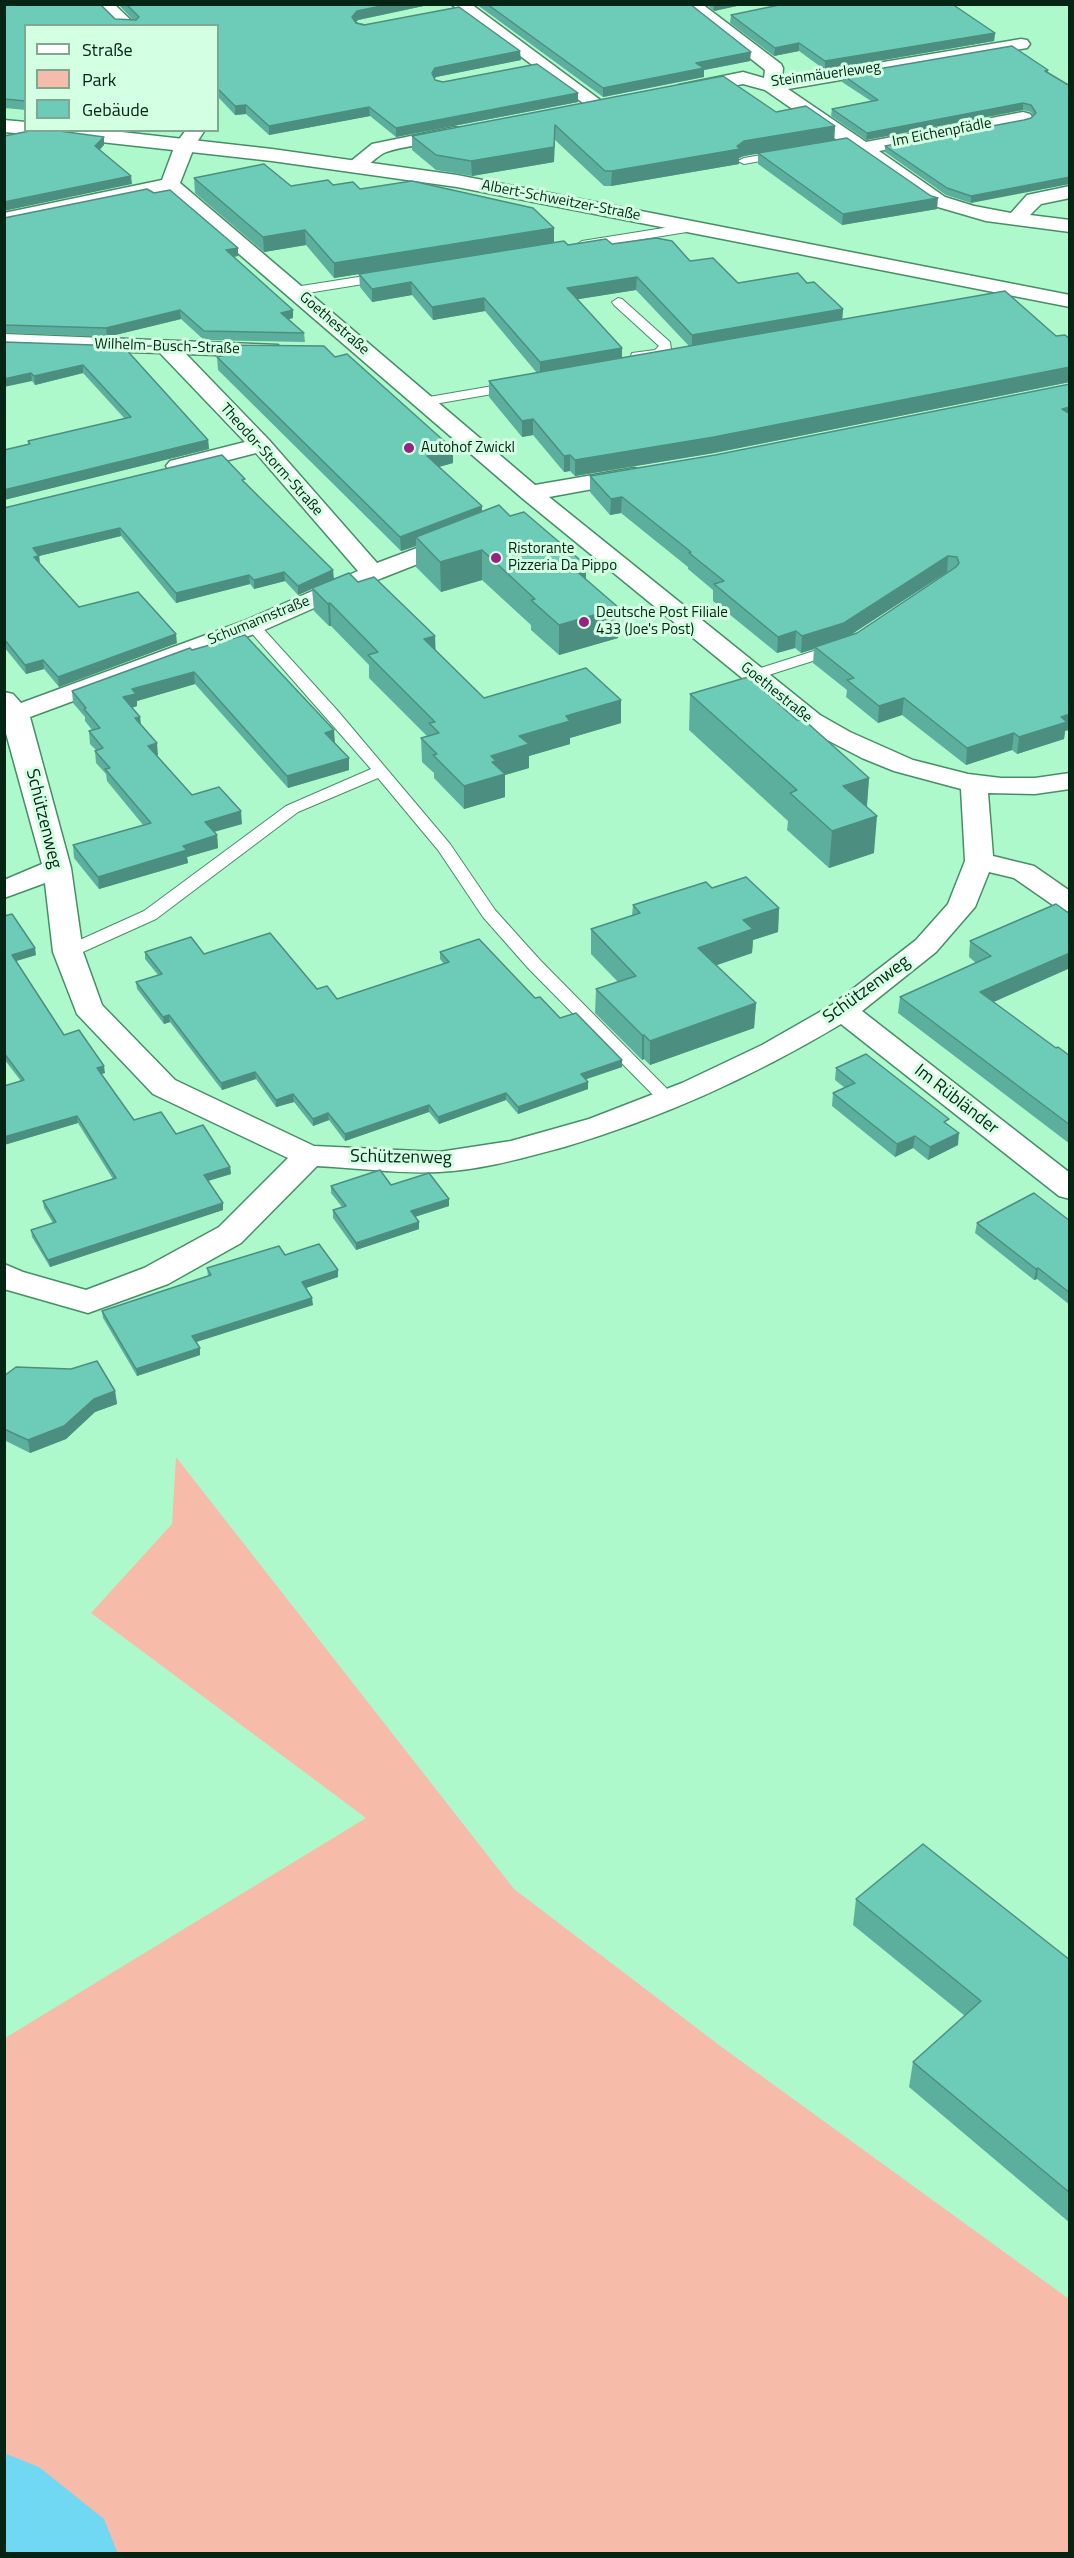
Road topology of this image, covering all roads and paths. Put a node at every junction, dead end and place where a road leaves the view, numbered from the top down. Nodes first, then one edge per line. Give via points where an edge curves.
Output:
1 (103, 4) edge
2 (690, 4) edge
3 (460, 6) edge
4 (440, 11) edge
5 (731, 15) edge
6 (710, 19) junction
7 (126, 24) edge
8 (1021, 45) dead end
9 (540, 64) junction
10 (519, 68) edge
11 (772, 86) junction
12 (664, 93) edge
13 (620, 101) edge
14 (598, 105) junction
15 (575, 109) edge
16 (1023, 118) edge
17 (4, 126) edge
18 (24, 128) edge
19 (471, 130) edge
20 (83, 132) edge
21 (191, 138) edge
22 (849, 146) junction
23 (801, 152) edge
24 (744, 161) edge
25 (355, 166) junction
26 (170, 184) junction
27 (1070, 192) edge
28 (4, 219) edge
29 (1016, 219) junction
30 (1070, 226) edge
31 (695, 227) junction
32 (566, 248) edge
33 (401, 274) edge
34 (295, 291) junction
35 (1036, 294) junction
36 (1001, 301) edge
37 (1070, 301) edge
38 (618, 302) edge
39 (4, 341) edge
40 (168, 348) junction
41 (296, 351) edge
42 (331, 351) edge
43 (366, 352) junction
44 (679, 357) edge
45 (527, 380) edge
46 (417, 396) junction
47 (261, 446) junction
48 (160, 470) edge
49 (657, 472) edge
50 (533, 505) junction
51 (480, 532) edge
52 (373, 573) junction
53 (253, 626) junction
54 (849, 645) edge
55 (753, 675) junction
56 (8, 711) edge
57 (380, 771) junction
58 (1070, 781) edge
59 (974, 784) junction
60 (979, 861) junction
61 (57, 868) junction
62 (4, 890) edge
63 (1070, 904) edge
64 (68, 952) junction
65 (843, 1011) junction
66 (668, 1100) junction
67 (309, 1156) junction
68 (1070, 1189) edge
69 (4, 1275) edge

1 - 7 street
2 - 6 street
3 - 4 street
3 - 9 street
5 - 6 street
6 - 11 street via 774,68
8 - 11 street, Steinmäuerleweg
9 - 10 street
9 - 14 street
11 - 12 street, Steinmäuerleweg via 743,78
11 - 22 street, Im Eichenpfädle
13 - 14 street
14 - 15 street
16 - 22 street, Im Eichenpfädle
17 - 18 street
19 - 25 street via 379,148
20 - 21 street, Albert-Schweitzer-Straße
21 - 25 street, Albert-Schweitzer-Straße
21 - 26 street
22 - 29 street, Im Eichenpfädle via 938,201 961,210
23 - 24 lane
25 - 31 street, Albert-Schweitzer-Straße via 522,192
26 - 28 street
26 - 34 street, Goethestraße
27 - 29 street via 1034,199
29 - 30 street, Im Eichenpfädle
31 - 32 lane
31 - 35 street, Albert-Schweitzer-Straße
33 - 34 lane
34 - 43 street, Goethestraße
35 - 36 lane
35 - 37 street, Albert-Schweitzer-Straße
38 - 44 lane via 665,345 659,352 629,362
39 - 40 street, Wilhelm-Busch-Straße
40 - 41 street, Wilhelm-Busch-Straße
40 - 47 street, Theodor-Storm-Straße
42 - 43 street
43 - 46 street, Goethestraße
45 - 46 lane
46 - 50 street, Goethestraße
47 - 48 street
47 - 52 street, Theodor-Storm-Straße
49 - 50 street
50 - 55 street, Goethestraße
51 - 52 street, Schumannstraße
52 - 53 street, Schumannstraße
53 - 56 street, Schumannstraße
53 - 57 lane
54 - 55 lane
55 - 59 street, Goethestraße via 811,722 851,744 919,771
56 - 61 street, Schützenweg
57 - 64 lane via 292,809 150,915
57 - 66 lane via 444,847 489,913
58 - 59 street, Goethestraße via 1015,787
59 - 60 street, Schützenweg
60 - 63 street via 1024,872
60 - 65 street, Schützenweg via 961,906 933,938
61 - 62 street
61 - 64 street, Schützenweg
64 - 67 street, Schützenweg via 88,1008 164,1087
65 - 66 street, Schützenweg via 773,1052
65 - 68 street, Im Rübländer
66 - 67 street, Schützenweg via 600,1126 485,1156 439,1162
67 - 69 street via 230,1235 156,1276 88,1302

